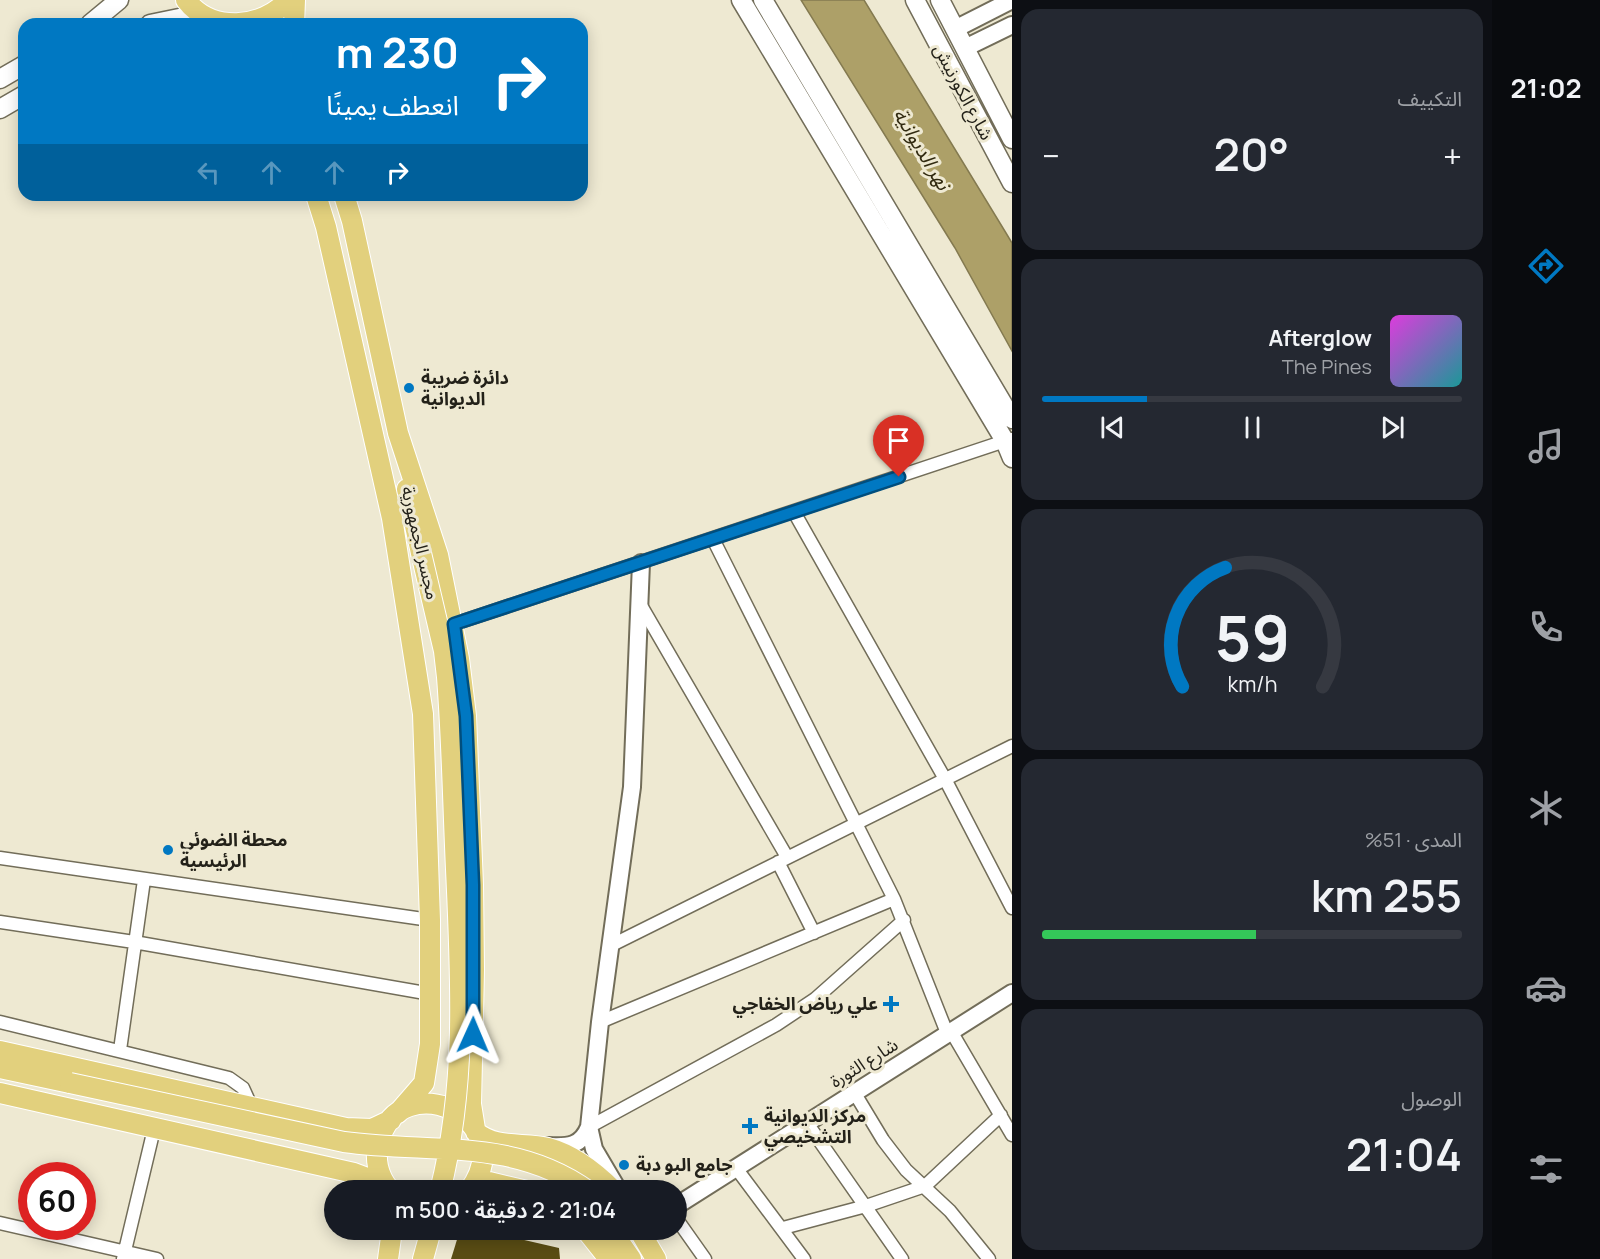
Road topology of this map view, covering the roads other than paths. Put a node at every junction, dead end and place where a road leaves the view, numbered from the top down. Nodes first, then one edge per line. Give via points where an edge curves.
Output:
1 (119, 0) edge
2 (186, 0) edge
3 (288, 0) edge
4 (295, 0) edge
5 (741, 0) edge
6 (763, 0) edge
7 (915, 0) edge
8 (940, 0) edge
9 (1012, 0) edge
10 (97, 18) edge
11 (210, 18) edge
12 (262, 18) edge
13 (294, 18) edge
14 (1012, 25) edge
15 (955, 29) junction
16 (965, 48) junction
17 (18, 68) edge
18 (0, 79) edge
19 (18, 98) edge
20 (0, 109) edge
21 (1012, 139) edge
22 (1012, 183) edge
23 (318, 201) edge
24 (346, 201) edge
25 (1012, 419) edge
26 (398, 433) junction
27 (1010, 446) edge
28 (380, 462) junction
29 (794, 512) junction
30 (713, 539) junction
31 (415, 555) junction
32 (640, 563) junction
33 (639, 601) junction
34 (454, 624) junction
35 (1012, 746) edge
36 (945, 779) junction
37 (858, 823) junction
38 (0, 858) edge
39 (782, 860) junction
40 (144, 880) junction
41 (894, 899) junction
42 (1012, 908) edge
43 (430, 920) junction
44 (904, 920) junction
45 (0, 922) edge
46 (813, 933) junction
47 (134, 942) junction
48 (610, 946) junction
49 (1012, 993) edge
50 (431, 994) junction
51 (0, 1022) edge
52 (600, 1022) junction
53 (949, 1032) junction
54 (120, 1050) junction
55 (0, 1051) edge
56 (0, 1068) edge
57 (0, 1082) edge
58 (68, 1090) junction
59 (854, 1092) junction
60 (0, 1093) edge
61 (252, 1108) junction
62 (1001, 1115) junction
63 (394, 1116) junction
64 (807, 1123) junction
65 (589, 1127) junction
66 (154, 1129) junction
67 (475, 1131) junction
68 (1012, 1135) edge
69 (533, 1145) junction
70 (736, 1168) junction
71 (374, 1180) edge
72 (384, 1180) edge
73 (428, 1180) edge
74 (442, 1180) edge
75 (475, 1180) edge
76 (543, 1180) edge
77 (581, 1180) edge
78 (600, 1180) edge
79 (606, 1180) edge
80 (925, 1186) junction
81 (687, 1199) edge
82 (866, 1206) junction
83 (0, 1223) edge
84 (783, 1228) junction
85 (687, 1234) edge
86 (391, 1240) edge
87 (416, 1240) edge
88 (428, 1240) edge
89 (441, 1240) edge
90 (594, 1240) edge
91 (618, 1240) edge
92 (632, 1240) edge
93 (645, 1240) edge
94 (124, 1255) edge
95 (157, 1259) edge
96 (388, 1259) edge
97 (411, 1259) edge
98 (423, 1259) edge
99 (436, 1259) edge
100 (609, 1259) edge
101 (631, 1259) edge
102 (644, 1259) edge
103 (656, 1259) edge
104 (705, 1259) edge
105 (804, 1259) edge
106 (902, 1259) edge
107 (990, 1259) edge

1 - 10 main road
2 - 11 main road
3 - 12 main road
4 - 13 main road
5 - 27 main road
6 - 25 main road
7 - 22 main road, شارع الكورنيش
8 - 15 main road, شارع الكورنيش
9 - 15 street
14 - 16 street
15 - 16 main road, شارع الكورنيش
16 - 21 main road, شارع الكورنيش
17 - 18 main road
19 - 20 main road
23 - 28 main road
24 - 26 main road
26 - 31 main road, مجسر الجمهورية
26 - 34 main road via 431,528
27 - 29 street
28 - 31 main road, مجسر الجمهورية
28 - 43 main road via 423,714
29 - 30 street
29 - 36 street
30 - 32 street
30 - 37 street
31 - 73 main road, مجسر الجمهورية via 436,704 450,997 447,1078
31 - 74 main road, مجسر الجمهورية, bridge via 444,651 460,941 459,1088
32 - 33 street
32 - 34 street
33 - 39 street
33 - 48 street via 632,787
34 - 67 main road via 466,716 474,970 471,1104
35 - 36 street
36 - 37 street
36 - 42 street
37 - 39 street
37 - 41 street
38 - 40 street
39 - 46 street
39 - 48 street
40 - 43 street
40 - 47 street
41 - 44 street
41 - 46 street
43 - 50 main road
44 - 53 street
44 - 65 street via 815,999 776,1025
45 - 47 street
46 - 52 street
47 - 50 street
47 - 54 street
48 - 52 street
49 - 53 street, شارع الثورة
50 - 63 main road via 428,1070 418,1092
51 - 54 street
52 - 65 street
53 - 59 street, شارع الثورة
53 - 62 street
54 - 61 street via 229,1078 243,1088
55 - 61 main road
56 - 58 main road
57 - 58 main road
58 - 76 main road via 364,1155 494,1164
58 - 77 main road, bridge via 344,1142 516,1156
59 - 64 street, شارع الثورة
59 - 80 street via 900,1162
60 - 66 main road
61 - 63 main road via 359,1130 372,1130
62 - 68 street
62 - 80 street
63 - 67 main road via 416,1105 435,1103 462,1114
63 - 72 main road via 381,1134 377,1152 378,1169
64 - 70 street, شارع الثورة
64 - 82 street
65 - 69 street via 582,1141 573,1146
65 - 79 street
66 - 71 main road
66 - 94 street
67 - 69 main road via 493,1142
67 - 75 main road via 482,1158
69 - 78 main road via 562,1153
70 - 81 street, شارع الثورة
70 - 84 street
80 - 82 street
80 - 107 street
82 - 84 street
82 - 106 street
83 - 94 street
84 - 105 street
85 - 104 street
86 - 96 main road
87 - 97 main road
88 - 98 main road
89 - 99 main road
90 - 100 main road
91 - 101 main road
92 - 102 main road
93 - 103 main road
94 - 95 street

